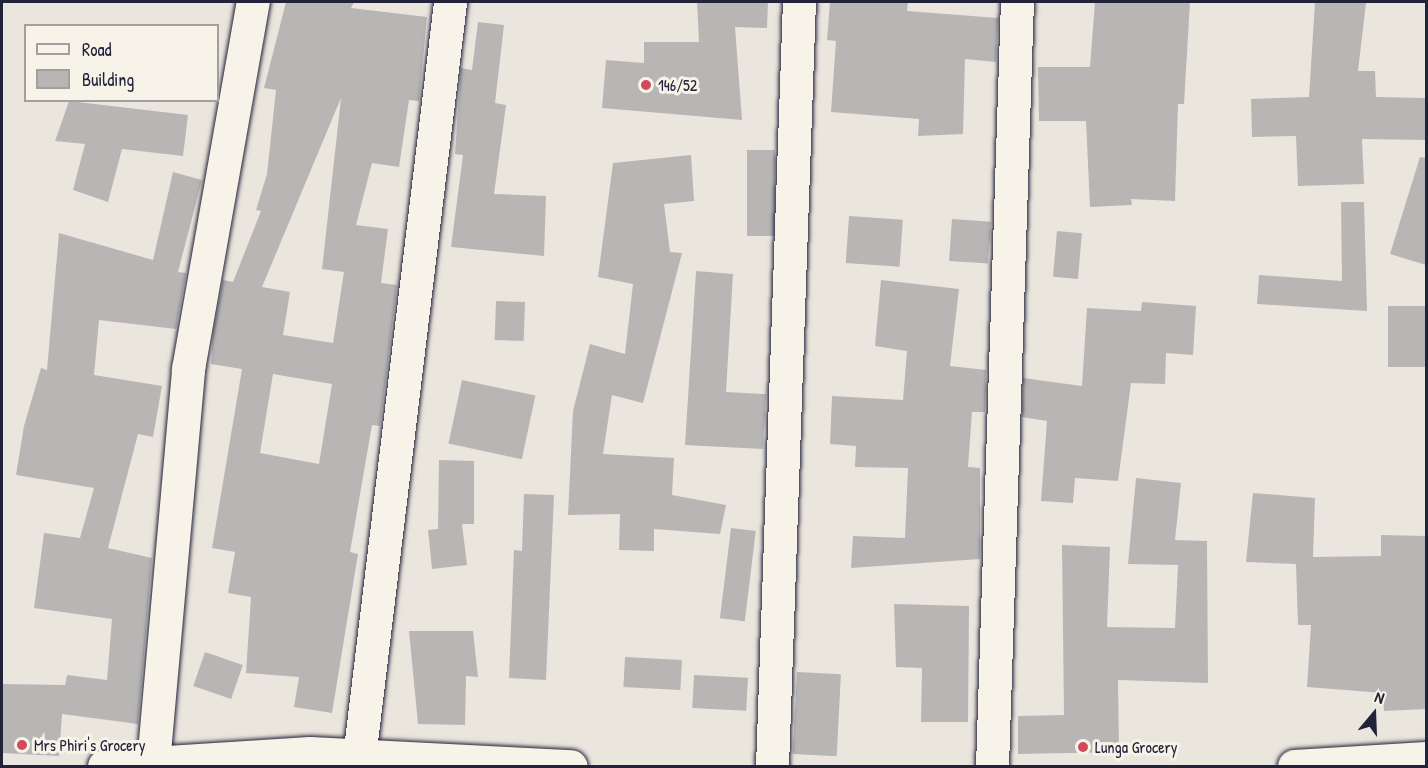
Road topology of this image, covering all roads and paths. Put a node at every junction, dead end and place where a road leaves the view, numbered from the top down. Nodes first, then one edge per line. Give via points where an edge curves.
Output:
1 (253, 2) edge
2 (450, 2) edge
3 (799, 2) edge
4 (1017, 2) edge
5 (1426, 758) edge
6 (359, 760) edge
7 (153, 763) junction
8 (104, 766) edge
9 (571, 766) edge
10 (772, 766) edge
11 (992, 766) edge
12 (1294, 766) edge
13 (1326, 766) edge

1 - 7 street via 188,369
2 - 6 street
3 - 10 street
4 - 11 street
5 - 13 street
6 - 7 street
6 - 9 street
7 - 8 street
12 - 13 street

